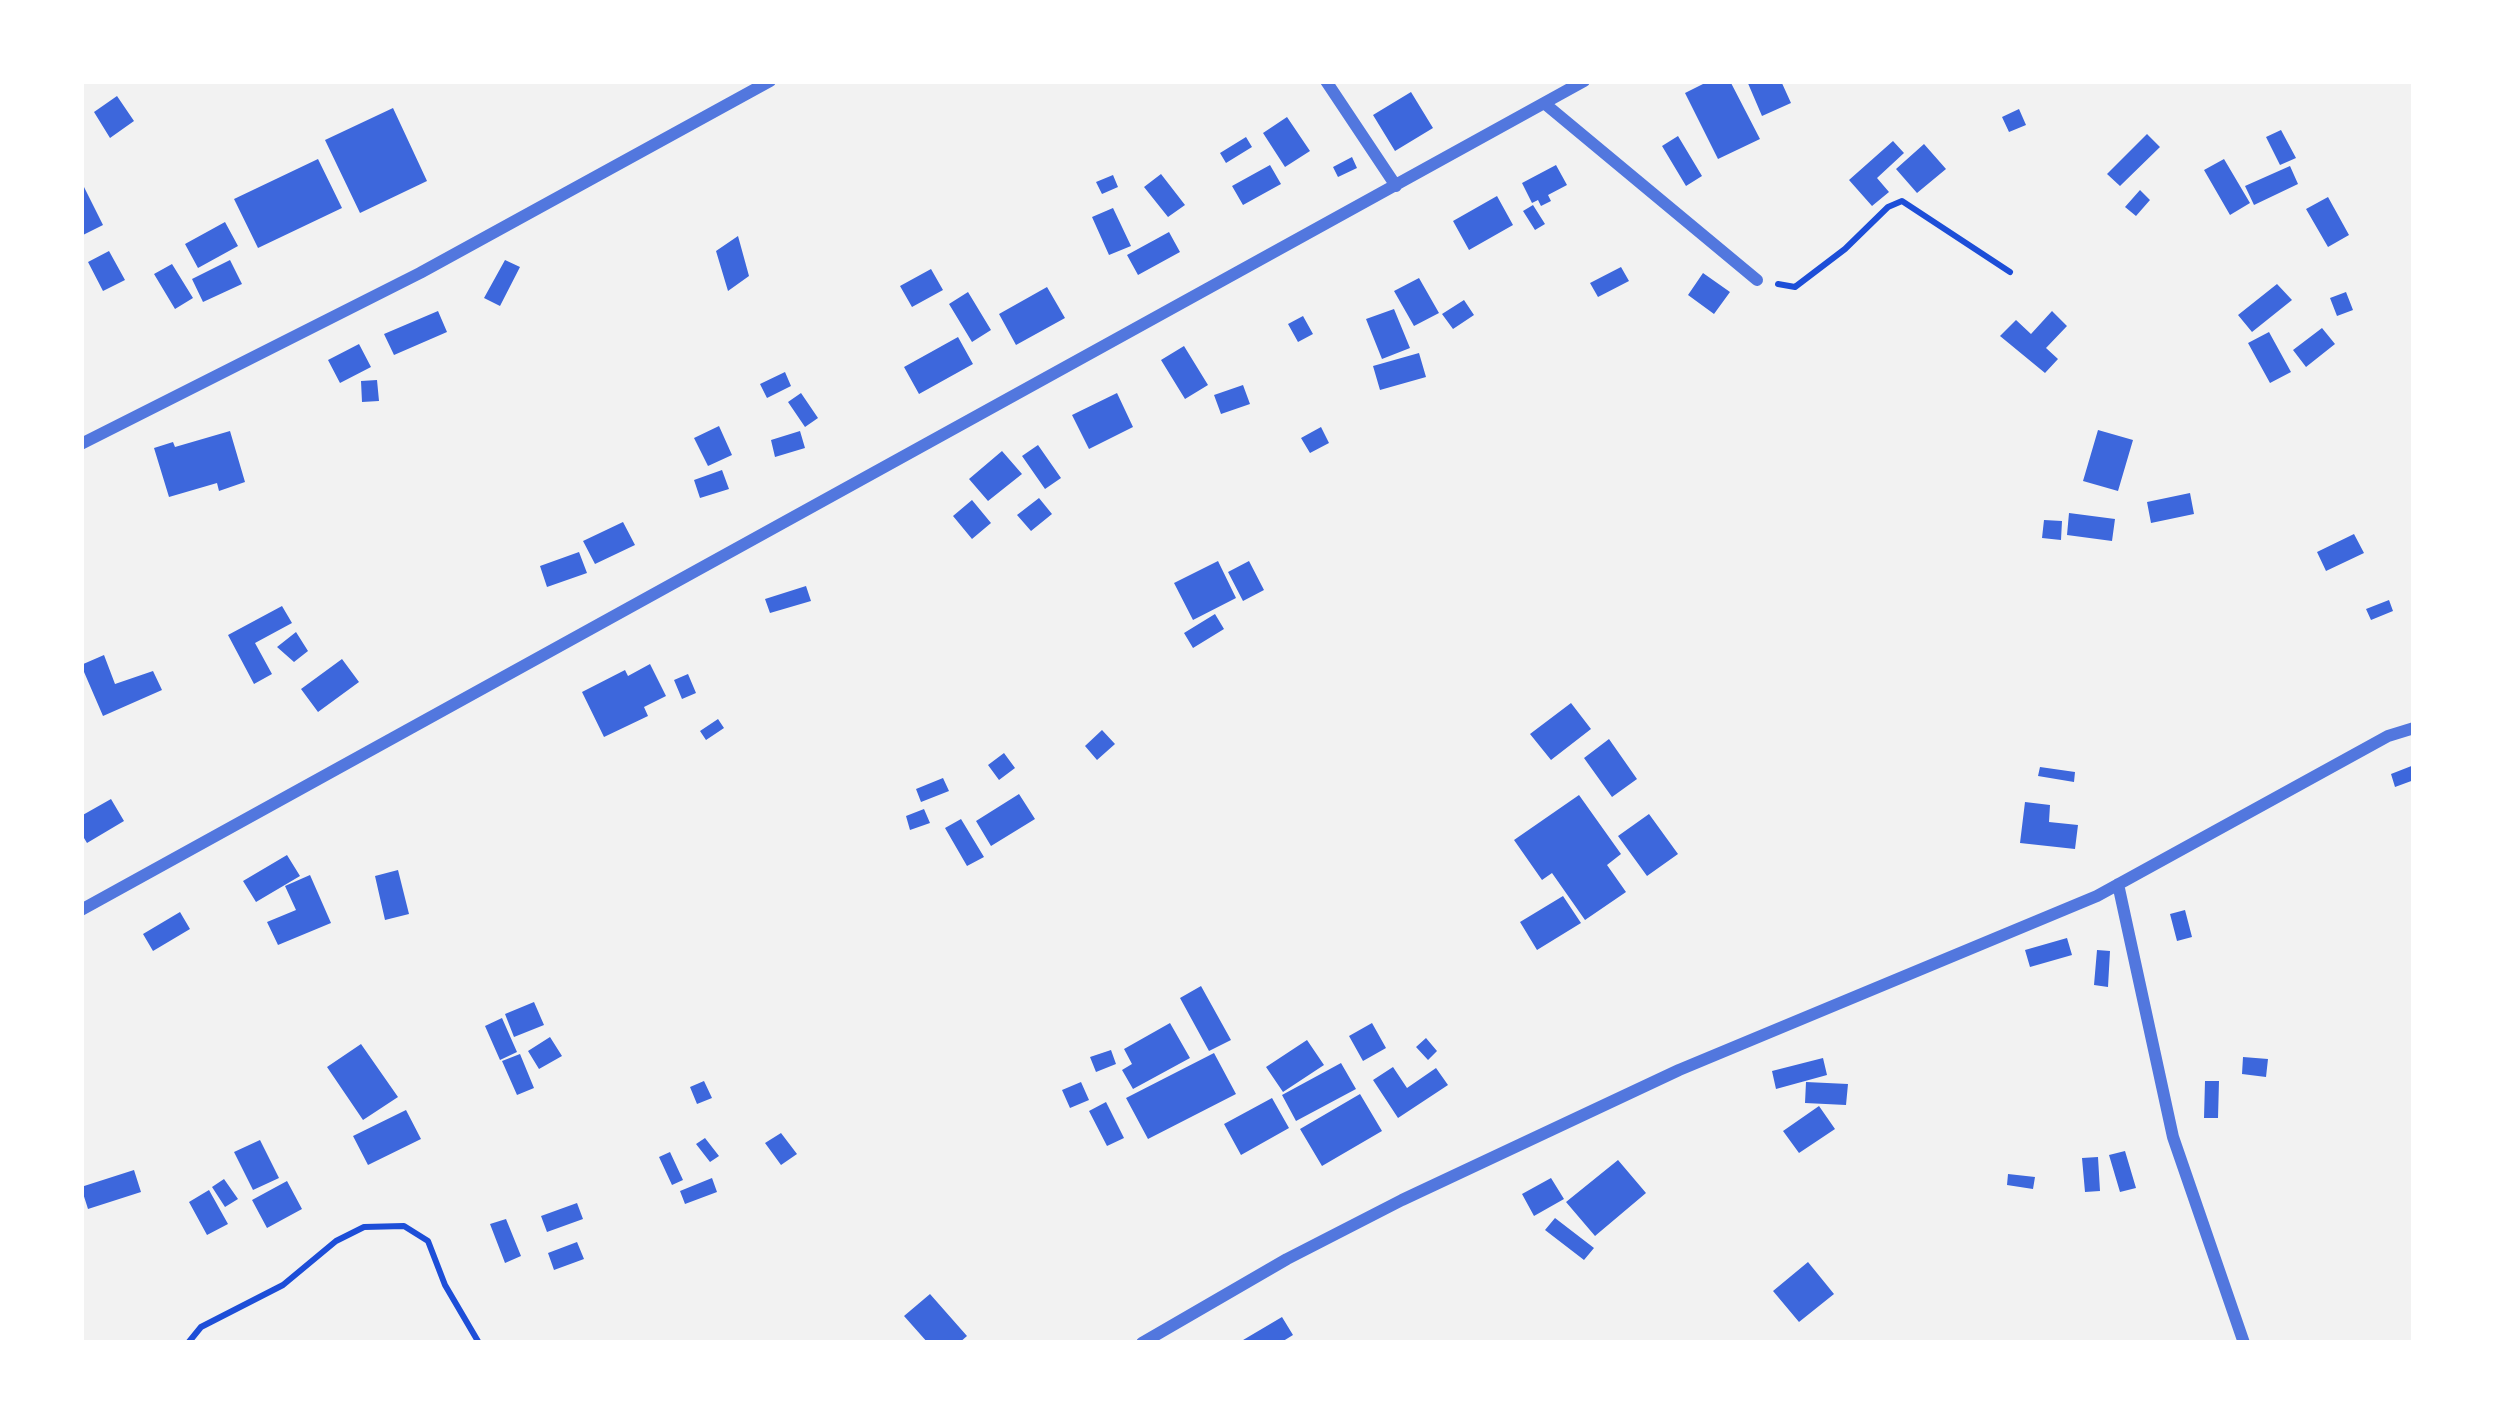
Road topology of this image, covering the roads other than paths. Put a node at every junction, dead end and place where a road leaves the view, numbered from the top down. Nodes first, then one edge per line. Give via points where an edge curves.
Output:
1 (770, 81) edge
2 (1326, 81) edge
3 (1584, 81) edge
4 (1544, 103) junction
5 (1396, 187) junction
6 (1756, 280) road end
7 (81, 444) edge
8 (2414, 728) edge
9 (2118, 884) junction
10 (81, 910) edge
11 (1142, 1343) edge
12 (2244, 1343) edge

1 - 7 street via 420,273
2 - 5 street
3 - 4 street
4 - 5 street
4 - 6 street
5 - 10 street
8 - 9 street
9 - 11 street via 1594,1110 1344,1230
9 - 12 street via 2173,1137

